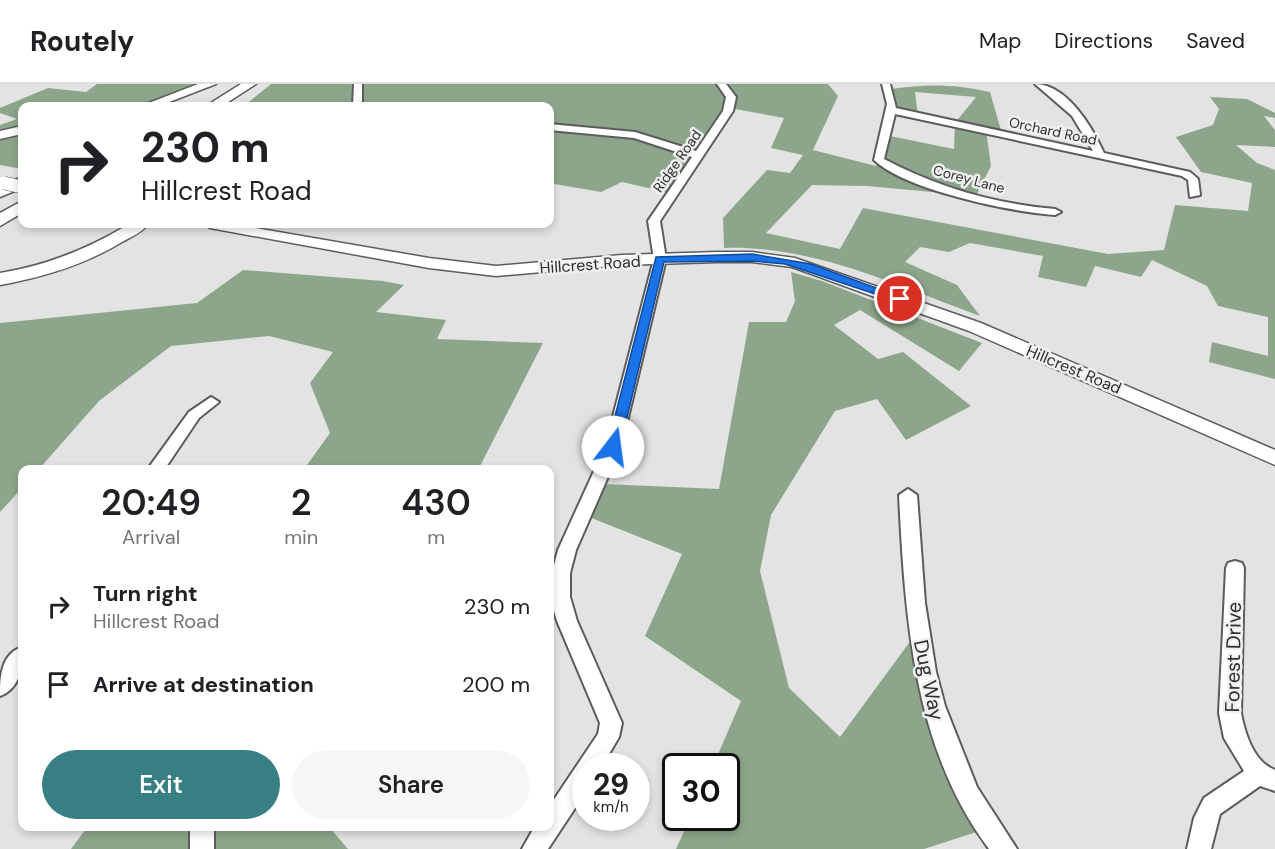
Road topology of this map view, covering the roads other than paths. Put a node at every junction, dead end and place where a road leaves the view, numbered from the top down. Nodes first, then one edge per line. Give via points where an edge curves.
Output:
1 (210, 84) edge
2 (218, 84) edge
3 (250, 84) edge
4 (264, 84) edge
5 (358, 84) edge
6 (721, 84) edge
7 (886, 84) edge
8 (1039, 84) edge
9 (159, 102) edge
10 (186, 102) edge
11 (220, 102) edge
12 (241, 102) edge
13 (358, 102) edge
14 (891, 110) junction
15 (554, 127) edge
16 (18, 129) edge
17 (0, 134) edge
18 (698, 155) junction
19 (1100, 155) junction
20 (1194, 195) dead end
21 (18, 205) edge
22 (18, 207) edge
23 (0, 212) edge
24 (1055, 212) dead end
25 (0, 221) edge
26 (106, 228) edge
27 (132, 228) edge
28 (245, 228) edge
29 (660, 259) junction
30 (0, 266) edge
31 (0, 279) edge
32 (211, 402) dead end
33 (1275, 458) edge
34 (159, 465) edge
35 (908, 495) dead end
36 (1235, 568) dead end
37 (18, 661) edge
38 (0, 687) edge
39 (598, 753) edge
40 (1266, 778) edge
41 (572, 793) edge
42 (554, 820) edge
43 (202, 831) edge
44 (546, 831) edge
45 (202, 849) edge
46 (534, 849) edge
47 (1005, 849) edge
48 (1199, 849) edge

1 - 9 highway
2 - 10 highway
3 - 11 highway
4 - 12 highway
5 - 13 street
6 - 18 street, Ridge Road via 731,101
7 - 14 street via 892,97
8 - 19 street via 1083,121
14 - 19 street, Orchard Road
14 - 24 street, Corey Lane via 879,160 932,185 1034,212
15 - 18 street via 635,135
16 - 17 highway
18 - 29 street, Ridge Road via 654,221
19 - 20 street, Orchard Road via 1186,174 1193,179
21 - 23 highway
22 - 25 highway
26 - 30 highway via 97,242 78,254 30,267
27 - 31 highway via 60,267
28 - 29 main road, Hillcrest Road via 476,269 506,271
29 - 33 main road, Hillcrest Road via 752,258 807,266 975,327
29 - 39 street via 613,447 567,550 561,573 560,597 567,621 611,723
32 - 34 street via 194,415
35 - 47 street, Dug Way via 921,661 934,714 968,794
36 - 40 street, Forest Drive via 1230,713 1235,738
37 - 38 street
40 - 48 street via 1212,807
41 - 42 street
43 - 45 street
44 - 46 street

